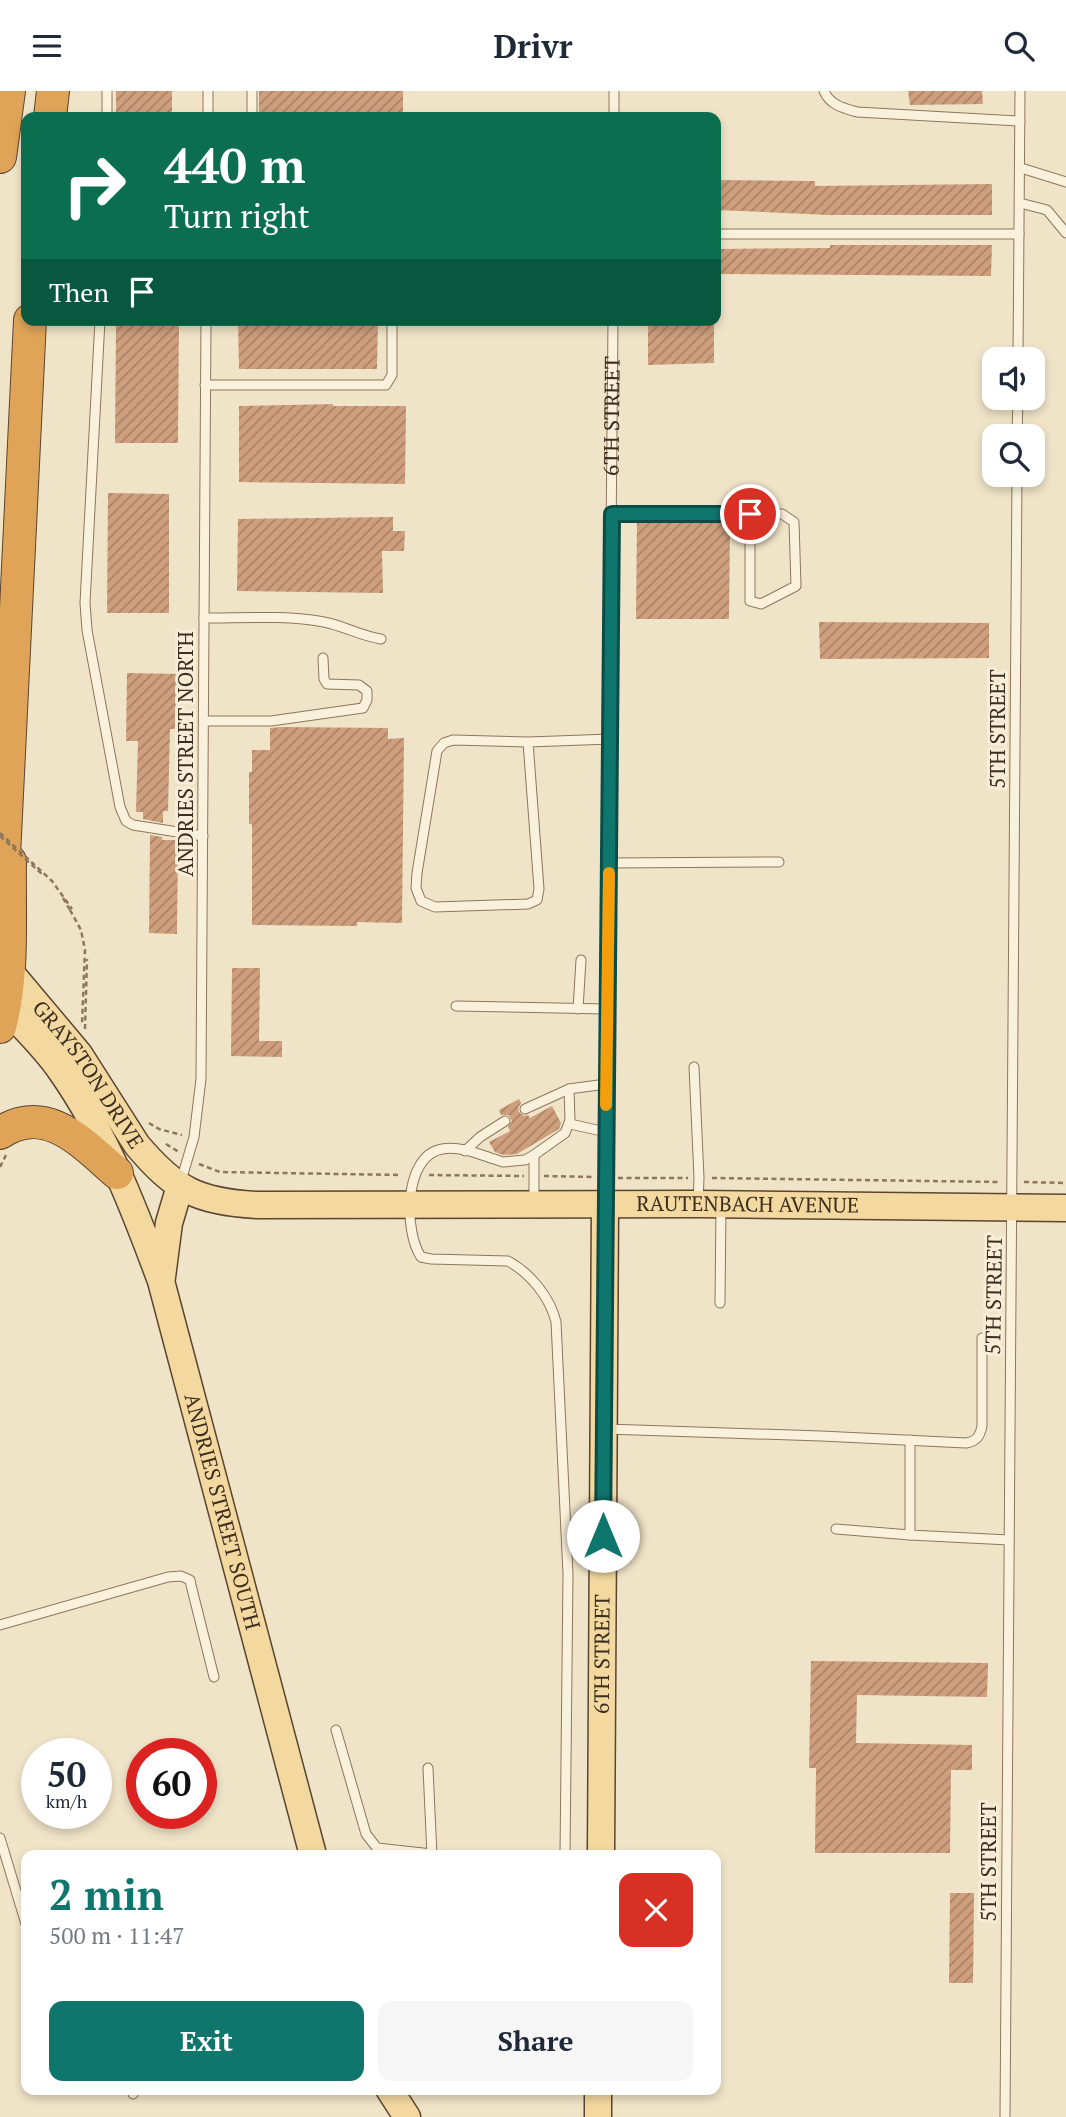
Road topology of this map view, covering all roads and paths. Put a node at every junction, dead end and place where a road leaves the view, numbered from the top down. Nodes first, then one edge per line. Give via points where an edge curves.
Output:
1 (9, 91) edge
2 (53, 91) edge
3 (107, 91) edge
4 (208, 91) edge
5 (252, 91) edge
6 (614, 91) edge
7 (824, 91) edge
8 (1020, 91) edge
9 (51, 112) edge
10 (107, 112) edge
11 (208, 112) edge
12 (252, 112) edge
13 (614, 112) edge
14 (1020, 121) junction
15 (0, 157) edge
16 (1021, 168) junction
17 (1066, 182) edge
18 (1020, 203) junction
19 (721, 233) edge
20 (1066, 233) edge
21 (1019, 234) junction
22 (30, 326) edge
23 (100, 326) edge
24 (206, 326) edge
25 (393, 326) edge
26 (613, 326) edge
27 (1018, 347) edge
28 (205, 385) junction
29 (1017, 487) edge
30 (612, 514) junction
31 (750, 514) junction
32 (204, 618) junction
33 (381, 639) dead end
34 (323, 658) dead end
35 (14, 674) junction
36 (204, 721) junction
37 (611, 739) junction
38 (528, 742) junction
39 (0, 835) edge
40 (203, 836) junction
41 (779, 862) dead end
42 (609, 863) junction
43 (0, 883) edge
44 (580, 960) dead end
45 (4, 964) edge
46 (456, 1006) dead end
47 (578, 1009) junction
48 (607, 1009) junction
49 (2, 1012) edge
50 (84, 1030) dead end
51 (694, 1067) dead end
52 (606, 1084) junction
53 (569, 1089) junction
54 (525, 1109) dead end
55 (145, 1118) dead end
56 (505, 1121) dead end
57 (570, 1124) junction
58 (606, 1132) junction
59 (194, 1137) junction
60 (156, 1138) dead end
61 (7, 1142) edge
62 (465, 1151) junction
63 (534, 1156) junction
64 (188, 1158) junction
65 (0, 1167) edge
66 (117, 1173) junction
67 (415, 1175) junction
68 (534, 1176) junction
69 (606, 1177) junction
70 (699, 1178) junction
71 (1066, 1183) edge
72 (180, 1186) junction
73 (1012, 1195) junction
74 (709, 1204) junction
75 (409, 1205) junction
76 (534, 1206) junction
77 (605, 1206) junction
78 (1066, 1208) edge
79 (161, 1281) junction
80 (720, 1303) dead end
81 (982, 1338) dead end
82 (604, 1429) junction
83 (910, 1440) junction
84 (836, 1529) dead end
85 (910, 1535) junction
86 (1009, 1540) junction
87 (0, 1625) edge
88 (214, 1677) dead end
89 (336, 1730) dead end
90 (428, 1768) dead end
91 (0, 1838) edge
92 (312, 1850) edge
93 (395, 1850) edge
94 (432, 1850) edge
95 (565, 1850) edge
96 (601, 1850) edge
97 (21, 1907) edge
98 (392, 2095) edge
99 (598, 2095) edge
100 (407, 2117) edge
101 (598, 2117) edge
102 (1005, 2117) edge

1 - 15 highway
2 - 9 highway
3 - 10 lane
4 - 11 lane
5 - 12 lane
6 - 13 lane
7 - 14 lane via 840,107 857,112
8 - 14 lane
14 - 16 lane
16 - 17 lane
16 - 18 lane
18 - 20 lane via 1047,210
18 - 21 lane
19 - 21 lane
21 - 27 lane
22 - 35 highway
23 - 40 lane via 85,603 120,807 133,825
24 - 28 lane, ANDRIES STREET NORTH
25 - 28 lane via 391,375 386,385
26 - 30 lane, 6TH STREET
28 - 32 lane, ANDRIES STREET NORTH
29 - 73 lane, 5TH STREET
30 - 31 lane
30 - 37 lane, 6TH STREET
31 - 31 lane via 782,514 794,522 796,586 761,604 750,601
32 - 33 lane via 325,622
32 - 36 lane, ANDRIES STREET NORTH
34 - 36 lane via 327,684 359,685 367,691 363,708 271,721
35 - 43 highway
35 - 45 highway
36 - 40 lane, ANDRIES STREET NORTH
37 - 38 lane
37 - 42 lane, 6TH STREET
38 - 38 lane via 537,900 435,907 421,901 416,873 437,751 453,740
39 - 50 path, bridge via 52,881 82,930 86,950
40 - 59 lane, ANDRIES STREET NORTH via 201,1079
41 - 42 lane
42 - 48 lane, 6TH STREET
44 - 47 lane
45 - 49 highway
45 - 72 main road, GRAYSTON DRIVE via 79,1054 137,1145
46 - 47 lane
47 - 48 lane
48 - 52 lane, 6TH STREET
49 - 66 main road, GRAYSTON DRIVE via 60,1069
51 - 70 lane
52 - 53 lane
52 - 58 lane, 6TH STREET
53 - 54 lane
53 - 57 lane
55 - 59 path via 159,1129
56 - 62 lane
57 - 58 lane
57 - 63 lane
58 - 69 lane, 6TH STREET
59 - 64 lane, ANDRIES STREET NORTH
60 - 64 path
61 - 65 path
61 - 66 highway via 17,1124 53,1125
62 - 63 lane via 501,1161
62 - 67 lane via 445,1148 432,1152
63 - 68 lane
64 - 67 path via 220,1172
64 - 72 lane, ANDRIES STREET NORTH
66 - 79 main road, ANDRIES STREET SOUTH
67 - 68 path
67 - 75 lane
68 - 69 path
68 - 76 lane
69 - 70 path
69 - 77 lane, 6TH STREET
70 - 73 path
70 - 74 lane
71 - 73 path
72 - 75 main road, RAUTENBACH AVENUE via 199,1197 231,1204
72 - 79 main road via 169,1223
73 - 74 main road, RAUTENBACH AVENUE
73 - 78 main road, RAUTENBACH AVENUE
73 - 86 lane, 5TH STREET
74 - 77 main road, RAUTENBACH AVENUE
74 - 80 lane
75 - 76 main road, RAUTENBACH AVENUE
75 - 95 lane via 415,1248 421,1257 508,1261 546,1295 553,1309 568,1574
76 - 77 main road, RAUTENBACH AVENUE
77 - 82 main road, 6TH STREET
79 - 92 main road, ANDRIES STREET SOUTH
81 - 83 lane via 980,1436 966,1443
82 - 83 lane
82 - 96 main road, 6TH STREET
83 - 85 lane
84 - 85 lane
85 - 86 lane
86 - 102 lane, 5TH STREET
87 - 88 lane via 181,1576 190,1580
89 - 93 lane via 370,1843
90 - 94 lane
91 - 97 lane
98 - 100 main road
99 - 101 main road

